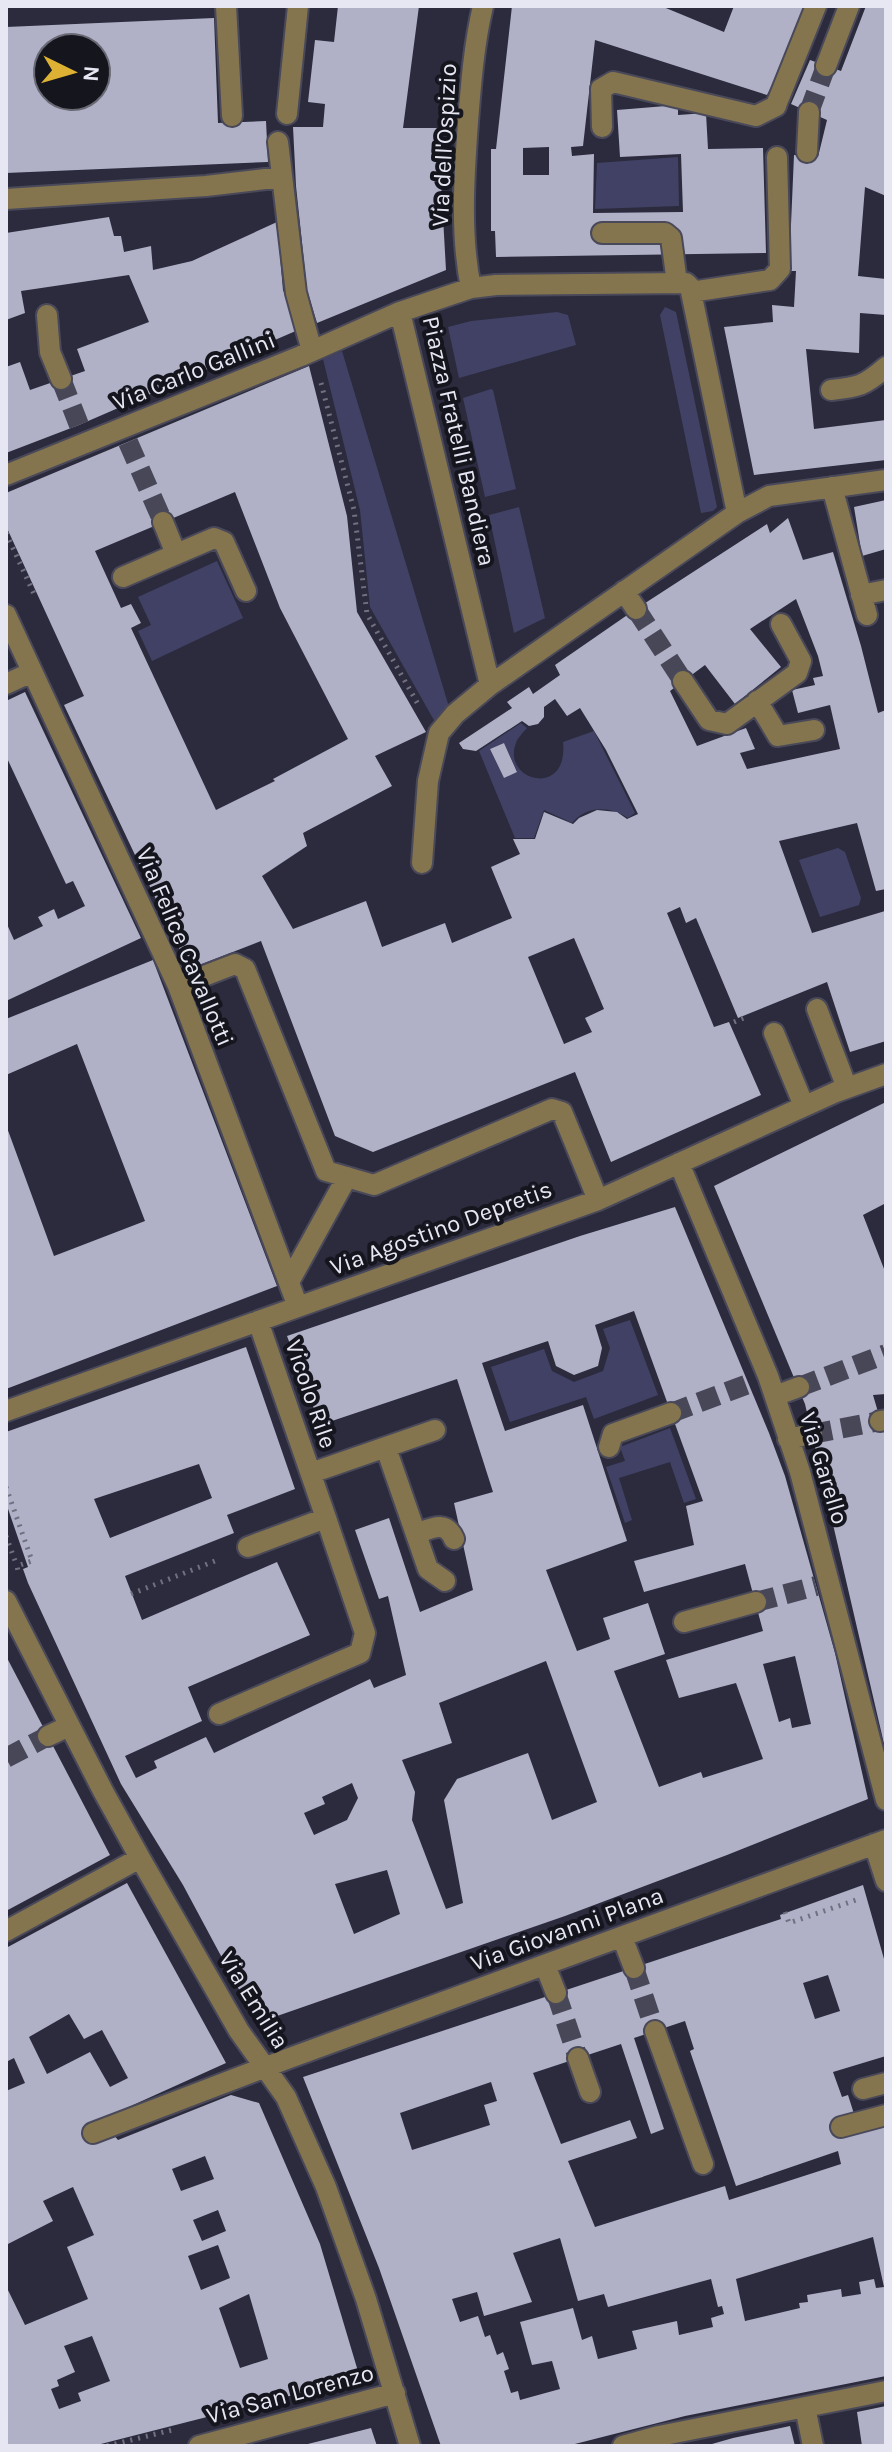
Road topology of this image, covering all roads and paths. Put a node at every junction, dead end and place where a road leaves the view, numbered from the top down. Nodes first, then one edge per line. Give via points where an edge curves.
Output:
1 (226, 6) edge
2 (298, 6) edge
3 (483, 6) edge
4 (816, 6) edge
5 (849, 6) edge
6 (829, 57) tunnel mouth
7 (809, 112) tunnel mouth
8 (287, 114) dead end
9 (232, 116) dead end
10 (602, 127) dead end
11 (278, 142) dead end
12 (807, 152) dead end
13 (777, 157) dead end
14 (282, 177) junction
15 (6, 199) edge
16 (602, 233) dead end
17 (471, 288) junction
18 (684, 288) junction
19 (400, 312) junction
20 (47, 315) dead end
21 (312, 351) junction
22 (886, 367) edge
23 (61, 379) tunnel mouth
24 (831, 390) dead end
25 (6, 475) edge
26 (886, 480) edge
27 (832, 487) junction
28 (737, 513) junction
29 (163, 522) tunnel mouth
30 (176, 554) junction
31 (123, 577) dead end
32 (886, 590) edge
33 (246, 591) dead end
34 (624, 591) junction
35 (636, 609) tunnel mouth
36 (6, 615) edge
37 (781, 624) dead end
38 (32, 672) junction
39 (683, 681) tunnel mouth
40 (6, 684) edge
41 (490, 685) junction
42 (757, 701) junction
43 (814, 730) dead end
44 (439, 733) junction
45 (422, 863) dead end
46 (178, 986) junction
47 (817, 1009) dead end
48 (774, 1033) dead end
49 (886, 1074) edge
50 (847, 1088) junction
51 (804, 1106) junction
52 (679, 1163) junction
53 (347, 1177) junction
54 (598, 1200) junction
55 (289, 1282) junction
56 (298, 1307) junction
57 (258, 1321) junction
58 (799, 1387) tunnel mouth
59 (775, 1396) junction
60 (6, 1411) edge
61 (671, 1413) tunnel mouth
62 (435, 1430) dead end
63 (812, 1434) tunnel mouth
64 (788, 1439) junction
65 (609, 1447) dead end
66 (386, 1448) junction
67 (313, 1479) junction
68 (6, 1487) edge
69 (326, 1518) junction
70 (416, 1534) junction
71 (6, 1536) edge
72 (454, 1539) dead end
73 (248, 1547) dead end
74 (17, 1566) junction
75 (198, 1567) dead end
76 (22, 1579) dead end
77 (445, 1581) dead end
78 (131, 1594) dead end
79 (6, 1601) edge
80 (756, 1602) tunnel mouth
81 (684, 1622) dead end
82 (219, 1714) dead end
83 (69, 1726) junction
84 (48, 1736) tunnel mouth
85 (886, 1800) edge
86 (880, 1842) edge
87 (140, 1858) junction
88 (886, 1881) edge
89 (866, 1897) dead end
90 (785, 1913) dead end
91 (6, 1931) edge
92 (622, 1937) junction
93 (545, 1965) junction
94 (634, 1968) tunnel mouth
95 (556, 1993) tunnel mouth
96 (655, 2031) tunnel mouth
97 (578, 2058) tunnel mouth
98 (265, 2067) junction
99 (886, 2083) edge
100 (863, 2089) dead end
101 (590, 2092) dead end
102 (886, 2115) edge
103 (841, 2127) dead end
104 (93, 2133) dead end
105 (703, 2164) dead end
106 (886, 2391) edge
107 (395, 2393) junction
108 (805, 2407) junction
109 (199, 2446) edge
110 (410, 2446) edge
111 (623, 2446) edge
112 (813, 2446) edge

1 - 9 street
2 - 8 street
3 - 17 street, Via dell'Ospizio via 466,164 464,219
4 - 10 street via 776,106 756,116 613,82 601,89
5 - 6 street
7 - 12 street
11 - 14 street
13 - 18 street, Piazza Fratelli Bandiera via 780,269 770,280
14 - 15 street
14 - 21 street via 296,293
16 - 18 street via 665,233 671,238
17 - 18 street, Piazza Fratelli Bandiera
17 - 19 street, Piazza Fratelli Bandiera
18 - 28 street
19 - 21 street, Via Carlo Gallini
19 - 41 street, Piazza Fratelli Bandiera
20 - 23 street via 50,352
21 - 25 street, Via Carlo Gallini via 125,435 83,434
21 - 44 path via 354,510 367,614
22 - 24 street via 858,388
26 - 27 street
27 - 28 street via 769,496
27 - 32 street via 864,605
28 - 34 street
29 - 30 street
30 - 31 street
30 - 33 street via 214,538 224,542
34 - 35 street
34 - 41 street
36 - 38 street, Via Felice Cavallotti
37 - 42 street via 801,661 797,673
38 - 40 street
38 - 46 street, Via Felice Cavallotti
39 - 42 street via 709,720 727,724
41 - 44 street
42 - 43 street via 778,736
44 - 45 street via 428,781
46 - 53 street via 235,964 245,969 326,1171
46 - 55 street, Via Felice Cavallotti
47 - 50 street
48 - 51 street
49 - 50 street, Via Agostino Depretis
50 - 51 street, Via Agostino Depretis
51 - 52 street, Via Agostino Depretis
52 - 54 street, Via Agostino Depretis
52 - 59 street, Via Garello via 758,1380
53 - 54 street via 374,1185 552,1109 562,1112
53 - 55 street
54 - 56 street, Via Agostino Depretis
55 - 56 street, Via Felice Cavallotti
56 - 57 street, Via Agostino Depretis
57 - 60 street, Via Agostino Depretis
57 - 67 street, Vicolo Rile
58 - 59 street
59 - 64 street, Via Garello
61 - 65 street via 613,1434
62 - 66 street
63 - 64 street
64 - 85 street, Via Garello via 823,1584
66 - 67 street
66 - 70 street
67 - 69 street, Vicolo Rile
68 - 74 path via 32,1561
69 - 73 street
69 - 82 street, Vicolo Rile via 365,1633 360,1653
70 - 72 street via 444,1526
70 - 77 street via 428,1569
71 - 74 path
74 - 76 path
75 - 78 path
79 - 83 street, Via Emilia
80 - 81 street
83 - 84 street
83 - 87 street, Via Emilia
86 - 88 street
86 - 92 street, Via Giovanni Plana
87 - 91 street
87 - 98 street, Via Emilia
89 - 90 path via 789,1923
92 - 93 street, Via Giovanni Plana
92 - 94 street
93 - 95 street
93 - 98 street, Via Giovanni Plana
96 - 105 street
97 - 101 street
98 - 104 street, Via Giovanni Plana
98 - 107 street, Via Emilia via 286,2097 326,2187
99 - 100 street
102 - 103 street
106 - 108 street
107 - 109 street, Via San Lorenzo
107 - 110 street, Via Emilia
108 - 111 street
108 - 112 street

